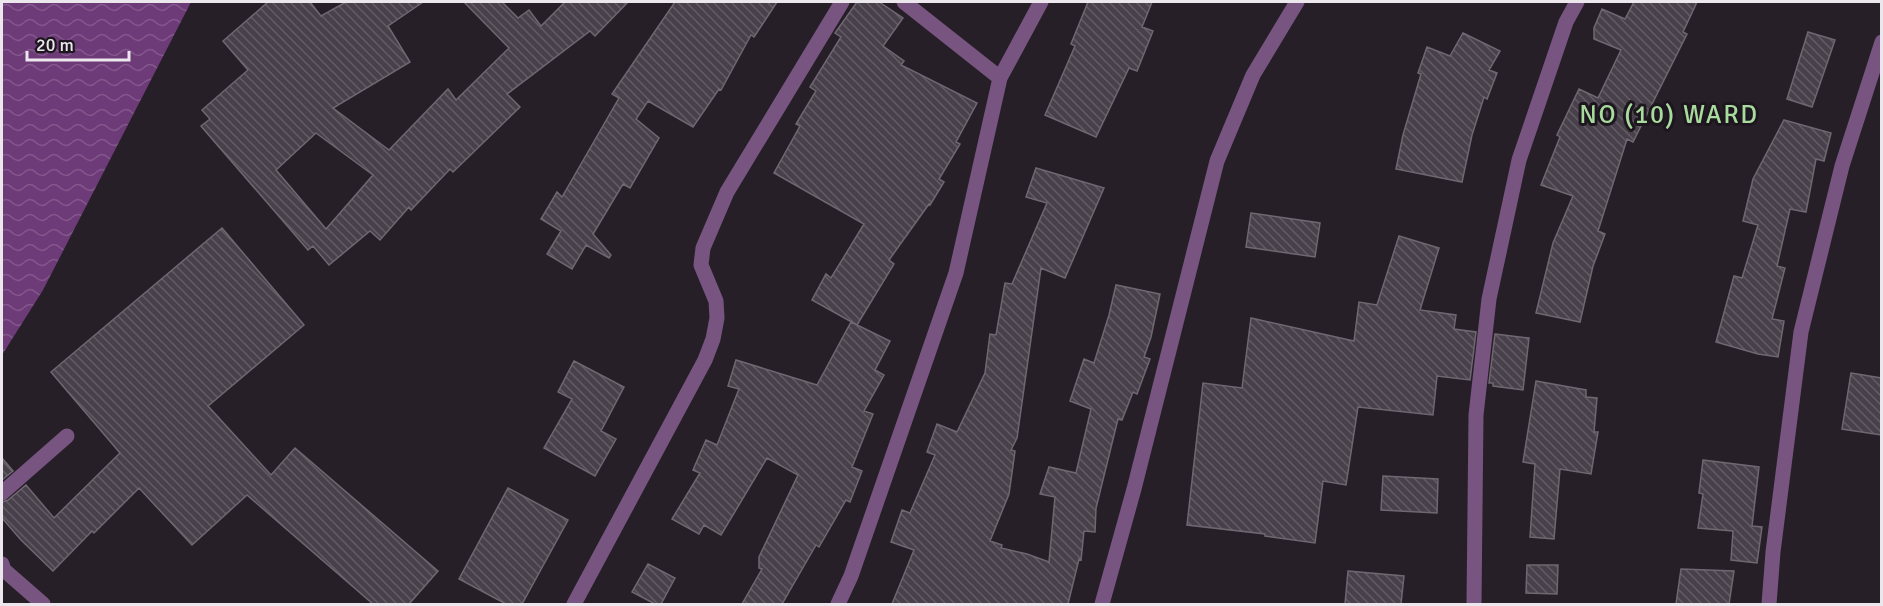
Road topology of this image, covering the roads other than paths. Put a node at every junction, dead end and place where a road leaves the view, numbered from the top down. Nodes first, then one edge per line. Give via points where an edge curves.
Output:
1 (842, 2) edge
2 (904, 2) edge
3 (1041, 2) edge
4 (1297, 2) edge
5 (1577, 2) edge
6 (1881, 42) edge
7 (1000, 78) junction
8 (67, 436) dead end
9 (2, 493) edge
10 (2, 564) edge
11 (43, 604) edge
12 (574, 604) edge
13 (838, 604) edge
14 (1102, 604) edge
15 (1474, 604) edge
16 (1769, 604) edge

1 - 12 street via 727,192 703,248 700,265 716,301 713,339
2 - 7 street
3 - 7 street
4 - 14 street via 1253,75 1217,161
5 - 15 street via 1566,22 1519,160 1489,299 1476,415
6 - 16 street via 1842,166 1801,332
7 - 13 street via 956,273
8 - 9 street
10 - 11 street

